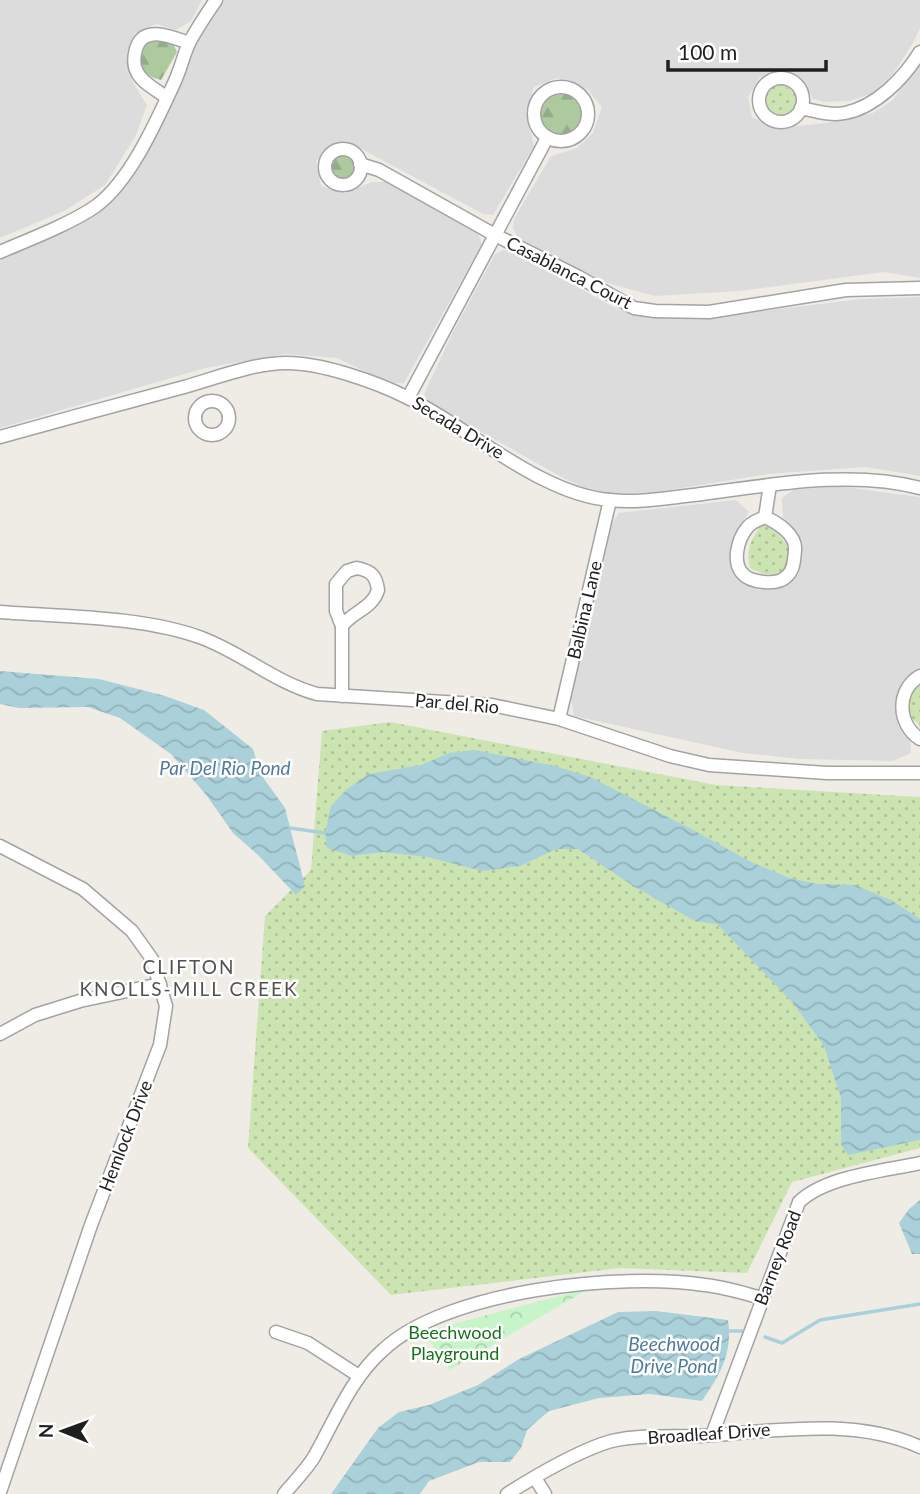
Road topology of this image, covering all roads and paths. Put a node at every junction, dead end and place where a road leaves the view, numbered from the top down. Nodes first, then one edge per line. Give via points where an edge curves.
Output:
1 (216, 0) edge
2 (189, 43) junction
3 (920, 52) edge
4 (166, 97) junction
5 (801, 108) dead end
6 (547, 138) junction
7 (360, 164) dead end
8 (495, 235) junction
9 (0, 252) edge
10 (920, 289) edge
11 (206, 380) junction
12 (408, 398) junction
13 (211, 401) dead end
14 (0, 437) edge
15 (770, 485) junction
16 (920, 488) edge
17 (610, 500) junction
18 (765, 517) junction
19 (0, 612) edge
20 (342, 626) junction
21 (920, 676) edge
22 (342, 696) junction
23 (559, 719) junction
24 (920, 740) edge
25 (920, 773) edge
26 (0, 846) edge
27 (160, 984) junction
28 (0, 1034) edge
29 (920, 1163) edge
30 (762, 1298) junction
31 (276, 1332) dead end
32 (359, 1376) junction
33 (712, 1435) junction
34 (920, 1447) edge
35 (535, 1478) junction
36 (0, 1492) edge
37 (284, 1494) edge
38 (508, 1494) edge
39 (545, 1494) edge

1 - 2 street
2 - 4 street
2 - 4 street via 156,33 138,42 137,72
3 - 5 street via 895,84 869,104 834,114
4 - 9 street via 146,139 112,191 95,206
6 - 6 street via 534,118 537,101 549,89 573,89 586,102 585,126 565,141
6 - 8 street
7 - 8 street, Casablanca Court via 379,170
8 - 10 street, Casablanca Court via 634,308 655,312 709,312 846,290
8 - 12 street
11 - 12 street, Secada Drive via 261,366 308,364
11 - 13 street
11 - 14 street, Secada Drive
12 - 17 street, Secada Drive via 547,481 577,494
15 - 16 street, Secada Drive via 858,479
15 - 17 street, Secada Drive via 650,500
15 - 18 street
17 - 23 street, Balbina Lane
18 - 18 street via 747,528 738,545 737,564 751,580 778,581 793,566 796,545
19 - 22 street, Par del Rio via 184,632 305,691
20 - 20 street via 376,597 377,582 368,570 347,571 336,583 336,611
20 - 22 street
21 - 24 street via 910,682 902,706 904,720
22 - 23 street, Par del Rio via 472,702
23 - 25 street, Par del Rio via 709,765 827,773
26 - 27 street, Hemlock Drive via 83,889 132,931 152,959
27 - 28 street via 35,1015
27 - 36 street, Hemlock Drive via 166,1006 160,1045 91,1225
29 - 30 street, Barney Road via 850,1178 808,1194 799,1202
30 - 32 street via 705,1284 632,1280 536,1291 429,1319 381,1350
30 - 33 street, Barney Road
31 - 32 street via 308,1343
32 - 37 street via 312,1460
33 - 34 street, Broadleaf Drive via 785,1429 874,1431
33 - 35 street, Broadleaf Drive via 604,1443
35 - 38 street, Broadleaf Drive
35 - 39 street

